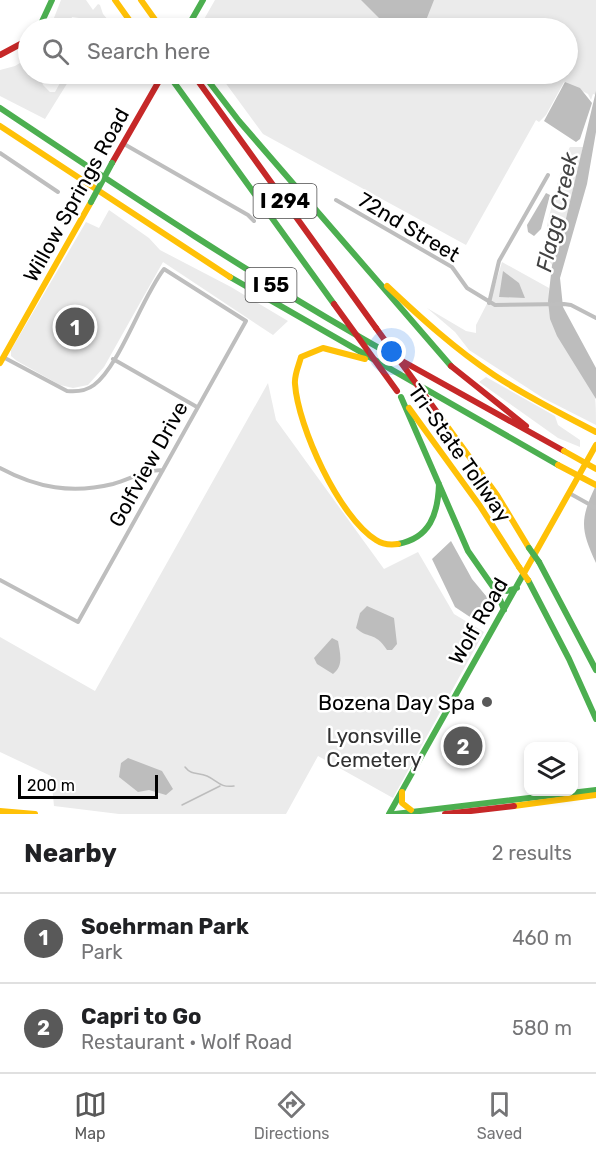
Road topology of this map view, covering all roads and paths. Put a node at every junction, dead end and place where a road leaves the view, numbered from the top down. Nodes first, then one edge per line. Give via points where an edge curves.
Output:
1 (52, 0) edge
2 (115, 0) edge
3 (141, 0) edge
4 (203, 0) edge
5 (44, 18) edge
6 (128, 18) edge
7 (154, 18) edge
8 (193, 18) edge
9 (18, 45) edge
10 (0, 55) edge
11 (157, 84) edge
12 (175, 84) edge
13 (200, 84) edge
14 (210, 84) edge
15 (0, 108) edge
16 (0, 126) edge
17 (123, 144) junction
18 (0, 153) edge
19 (548, 175) dead end
20 (58, 192) dead end
21 (336, 200) dead end
22 (254, 221) dead end
23 (363, 264) junction
24 (489, 303) junction
25 (596, 318) edge
26 (113, 359) junction
27 (2, 360) edge
28 (399, 375) junction
29 (399, 394) junction
30 (197, 406) junction
31 (596, 432) edge
32 (553, 445) junction
33 (596, 445) edge
34 (0, 468) edge
35 (596, 469) edge
36 (162, 470) junction
37 (439, 484) junction
38 (596, 485) edge
39 (569, 493) junction
40 (596, 508) edge
41 (0, 580) edge
42 (491, 585) junction
43 (517, 588) junction
44 (504, 610) junction
45 (596, 670) edge
46 (596, 719) edge
47 (596, 790) edge
48 (402, 792) junction
49 (596, 796) edge
50 (412, 810) junction
51 (0, 811) edge
52 (35, 814) edge
53 (389, 814) edge
54 (395, 814) edge
55 (445, 814) edge

1 - 5 main road
2 - 6 main road
3 - 7 main road
4 - 8 main road
9 - 10 main road
11 - 17 main road, Willow Springs Road
12 - 29 main road, Tri-State Tollway / I 294, bridge
13 - 45 main road, Tri-State Tollway / I 294, bridge via 497,495 539,562
14 - 23 main road
15 - 32 main road, I 55 via 304,306
16 - 28 main road, I 55 via 216,268
17 - 22 street
17 - 27 main road, Willow Springs Road, bridge
18 - 20 street
19 - 24 street via 499,261
21 - 24 street, 72nd Street via 452,267 467,288
23 - 31 main road via 436,332 482,367
23 - 32 main road via 462,377
24 - 25 street via 503,307 571,304
26 - 27 street via 94,385 77,392 59,388
26 - 30 street
26 - 30 street, Golfview Drive via 164,269 246,321
28 - 37 main road via 347,351 319,348 297,364 293,389 328,476 356,519 375,539 397,545 423,535 439,506
28 - 38 main road, I 55, bridge
29 - 37 main road
29 - 46 main road, Tri-State Tollway / I 294, bridge via 450,462 528,580
30 - 36 street, Golfview Drive
32 - 35 main road, I 55, bridge
33 - 39 main road, Wolf Road
34 - 36 street via 42,486 68,490 116,483 146,470
36 - 41 street, Golfview Drive via 78,622
37 - 42 main road via 468,551
39 - 40 street
39 - 43 main road, Wolf Road
42 - 43 main road via 507,591
42 - 44 main road
43 - 44 main road, Wolf Road
44 - 48 main road, Wolf Road
47 - 50 main road
48 - 50 main road via 402,804
48 - 53 main road, Wolf Road
49 - 55 main road
50 - 54 main road
51 - 52 main road

